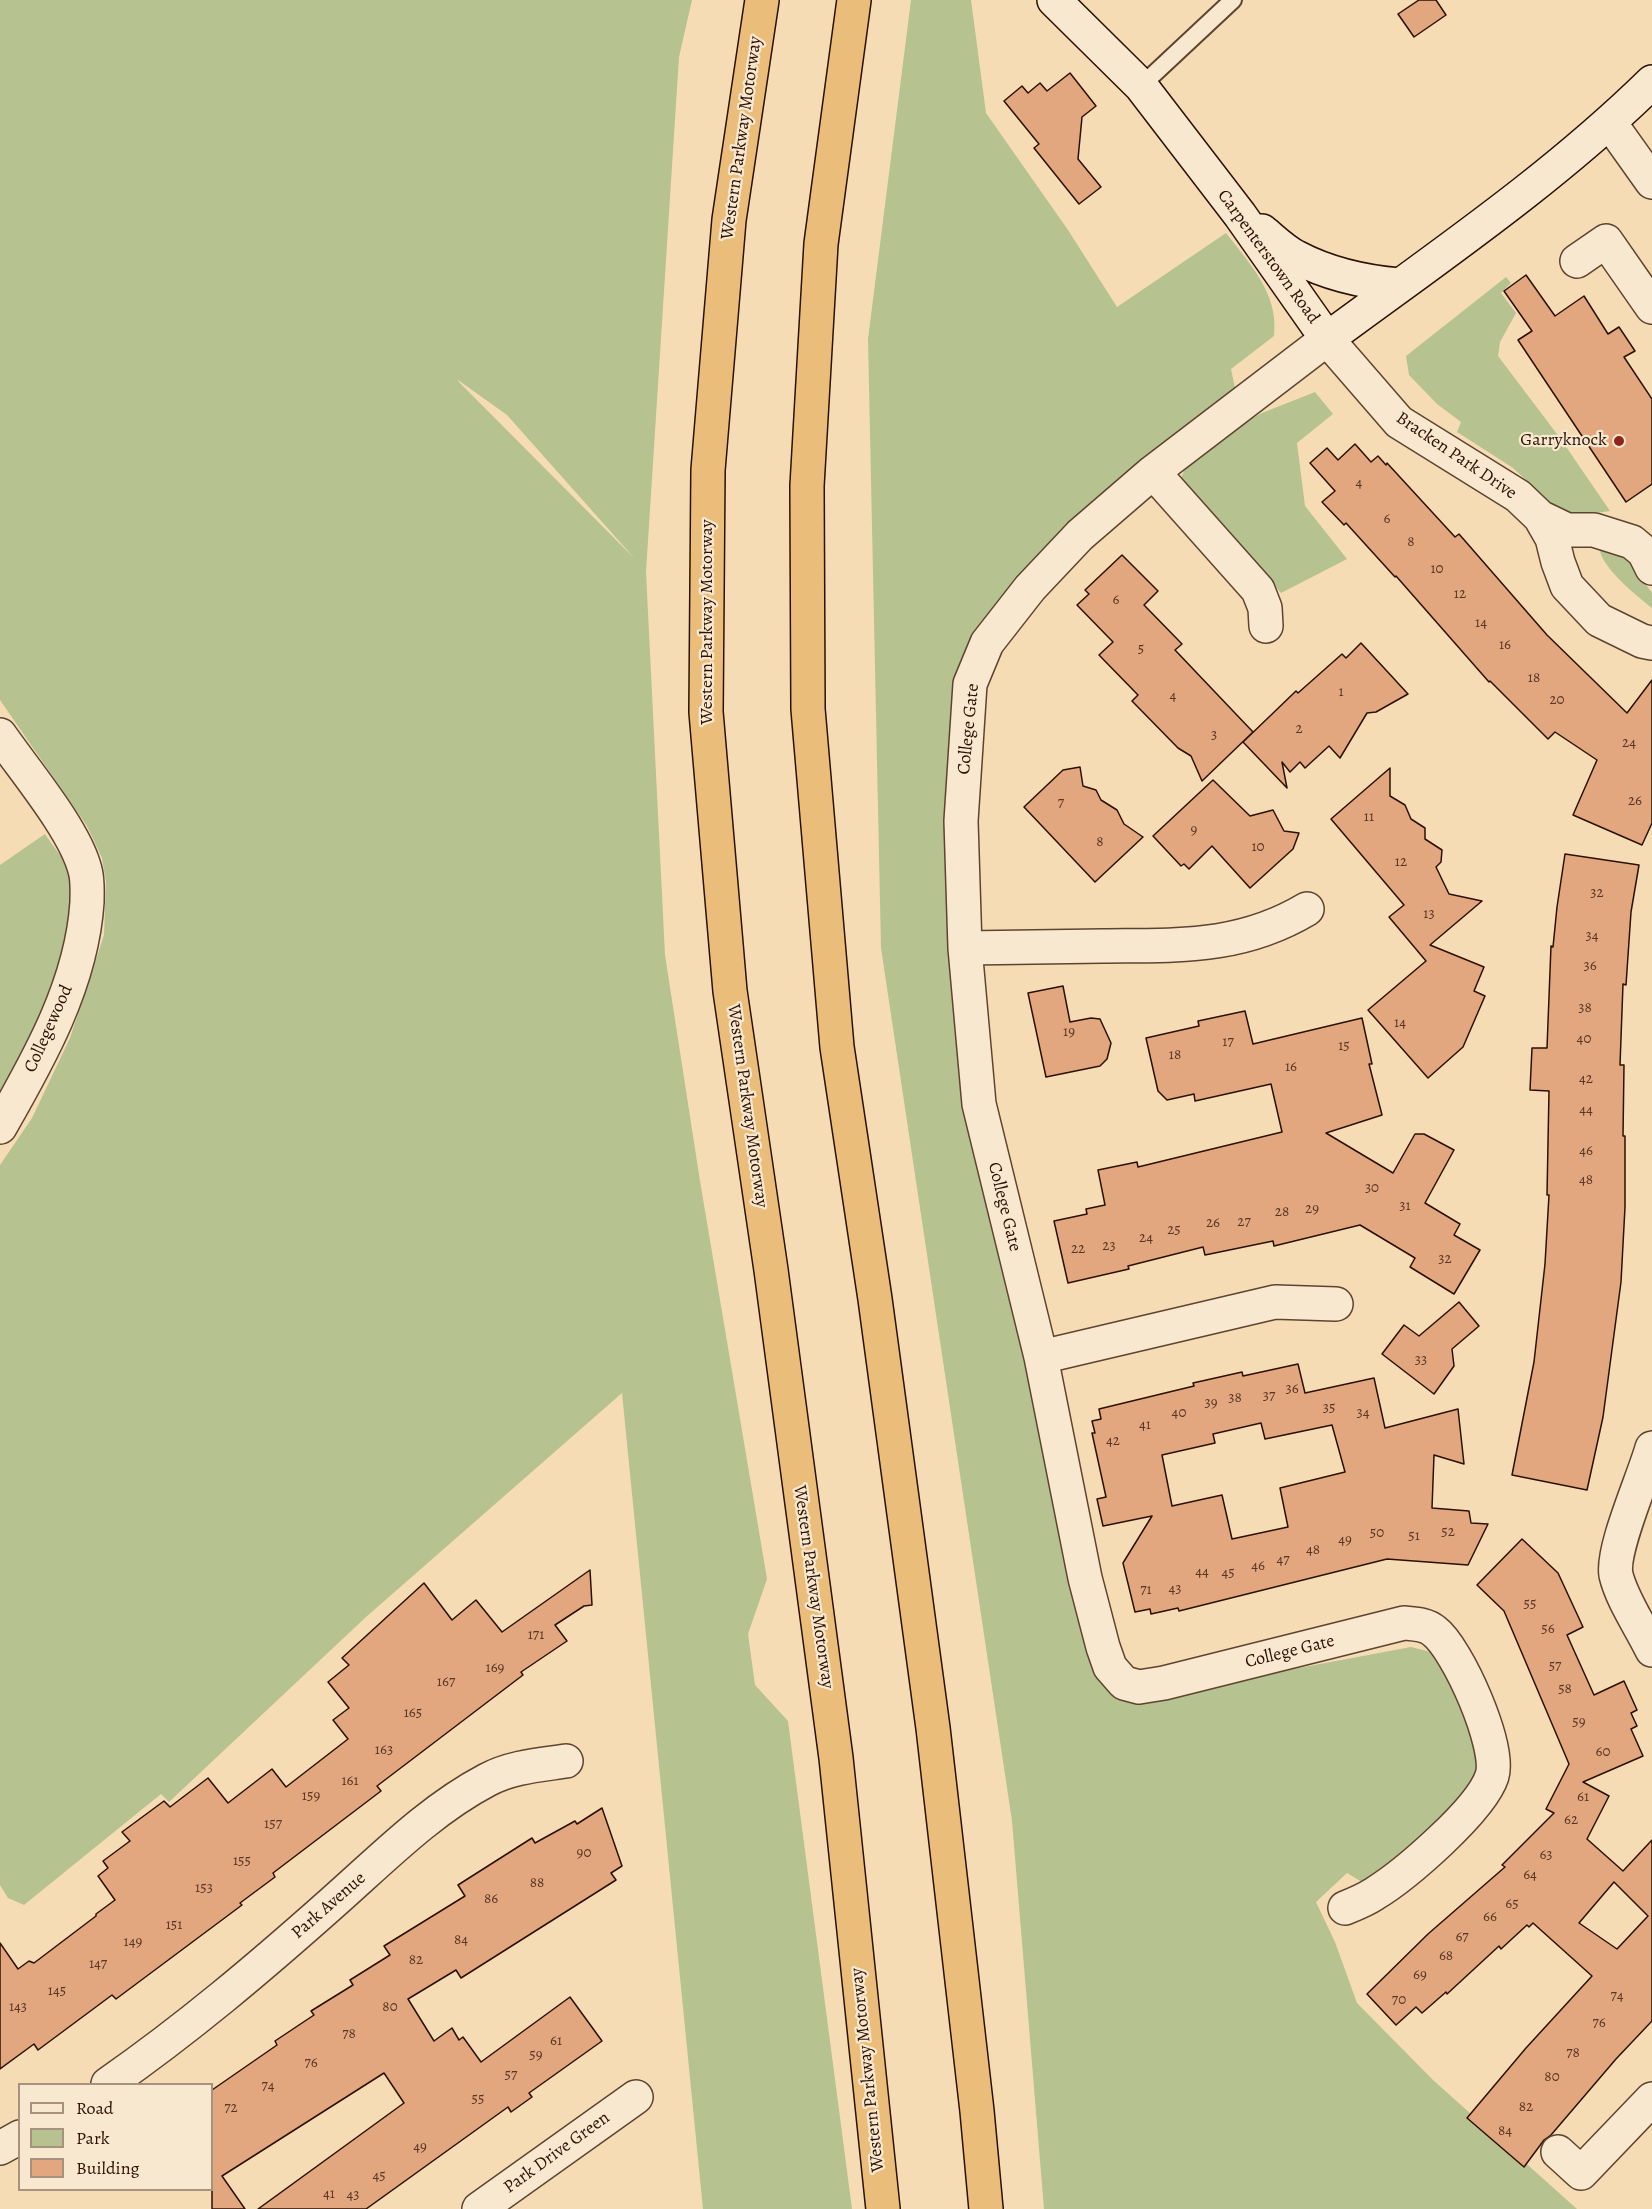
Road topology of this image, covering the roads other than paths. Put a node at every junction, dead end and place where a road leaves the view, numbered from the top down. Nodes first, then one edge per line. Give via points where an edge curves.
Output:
1 (762, 0) edge
2 (854, 0) edge
3 (1054, 0) edge
4 (1233, 0) edge
5 (1652, 82) edge
6 (1141, 86) junction
7 (1610, 123) junction
8 (1652, 182) edge
9 (1240, 215) junction
10 (1577, 261) dead end
11 (1400, 285) junction
12 (1652, 307) edge
13 (1327, 339) junction
14 (1153, 472) junction
15 (1540, 517) junction
16 (1642, 535) edge
17 (1652, 568) edge
18 (1266, 626) dead end
19 (1652, 643) edge
20 (0, 735) edge
21 (1307, 909) dead end
22 (965, 948) junction
23 (0, 1128) edge
24 (1336, 1304) dead end
25 (1041, 1357) junction
26 (1652, 1448) edge
27 (1652, 1650) edge
28 (566, 1761) dead end
29 (1345, 1908) dead end
30 (111, 2083) edge
31 (636, 2097) dead end
32 (1652, 2099) edge
33 (18, 2138) edge
34 (0, 2148) edge
35 (1558, 2152) dead end
36 (479, 2209) edge
37 (883, 2209) edge
38 (986, 2209) edge

1 - 37 highway, Western Parkway Motorway via 729,220 708,470 706,712 730,991 836,1758
2 - 38 highway via 820,256 807,486 807,709 837,1047 933,1728
3 - 6 street, Carpenterstown Road
4 - 6 lane
5 - 7 street, Carpenterstown Road
6 - 9 street, Carpenterstown Road
7 - 8 street
7 - 11 street, Carpenterstown Road via 1497,214
9 - 11 street via 1295,257 1368,282
9 - 13 street, Carpenterstown Road
10 - 12 street via 1606,241
11 - 13 street, Carpenterstown Road
13 - 14 street, College Gate
13 - 15 street, Bracken Park Drive via 1399,422 1518,496
14 - 18 street via 1258,590
14 - 22 street, College Gate via 1080,535 1030,588 987,643 970,684 961,821
15 - 16 street, Bracken Park Drive via 1567,530
15 - 19 street, Bracken Park Drive via 1552,538 1568,586 1599,620
16 - 17 street, Bracken Park Drive via 1644,552
20 - 23 street, Collegewood via 76,847 86,872 87,893 86,922 70,986
21 - 22 street via 1282,924 1217,943
22 - 25 street, College Gate via 979,1104
24 - 25 street via 1275,1302
25 - 29 street, College Gate via 1085,1578 1110,1667 1124,1683 1138,1687 1164,1683 1404,1623 1434,1630 1457,1661 1493,1751 1493,1773 1488,1786 1477,1802 1417,1861 1376,1894
26 - 27 street via 1618,1545 1616,1566 1620,1589
28 - 30 street, Park Avenue via 520,1768 488,1779 418,1827 215,2005
31 - 36 street, Park Drive Green
32 - 35 street via 1581,2173
33 - 34 street

